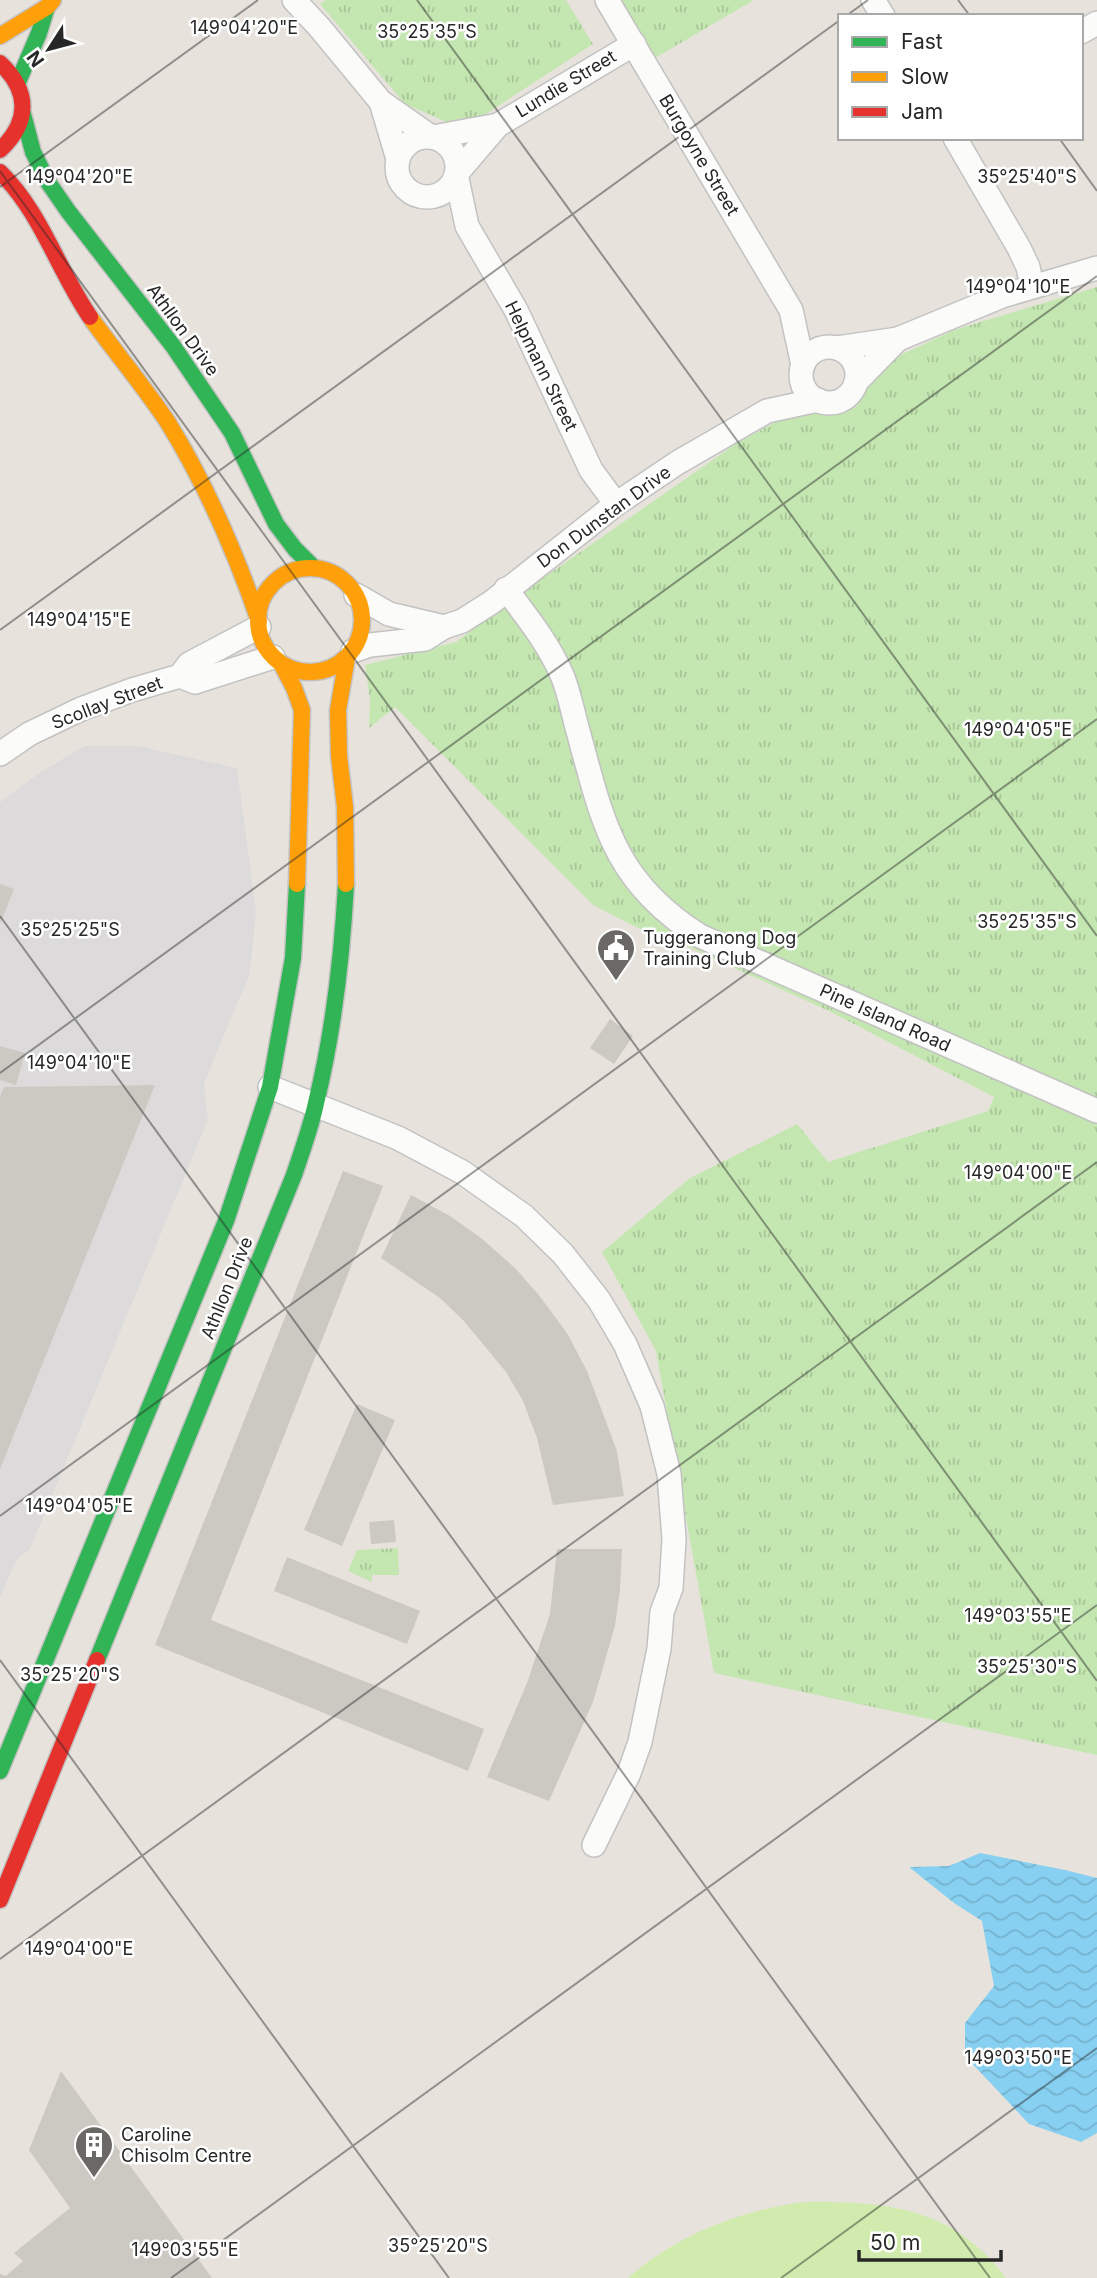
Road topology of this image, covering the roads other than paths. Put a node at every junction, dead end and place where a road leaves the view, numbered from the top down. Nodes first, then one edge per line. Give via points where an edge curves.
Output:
1 (294, 0) edge
2 (607, 0) edge
3 (50, 3) edge
4 (0, 36) edge
5 (634, 44) junction
6 (0, 63) edge
7 (18, 82) junction
8 (381, 102) junction
9 (23, 114) junction
10 (498, 125) junction
11 (432, 137) junction
12 (956, 140) edge
13 (0, 150) edge
14 (398, 159) junction
15 (0, 172) edge
16 (457, 173) junction
17 (424, 197) junction
18 (467, 226) junction
19 (1097, 268) edge
20 (1032, 286) junction
21 (791, 310) junction
22 (898, 339) junction
23 (836, 348) junction
24 (803, 365) junction
25 (856, 382) junction
26 (818, 400) junction
27 (766, 411) junction
28 (616, 504) junction
29 (314, 568) junction
30 (506, 589) junction
31 (356, 595) junction
32 (259, 624) junction
33 (444, 627) junction
34 (350, 654) junction
35 (277, 661) junction
36 (180, 676) junction
37 (0, 754) edge
38 (270, 1087) junction
39 (316, 1105) junction
40 (1097, 1111) edge
41 (0, 1771) edge
42 (594, 1845) dead end
43 (0, 1900) edge

1 - 8 street
2 - 5 street, Burgoyne Street
3 - 4 main road
3 - 7 main road
5 - 10 street, Lundie Street
5 - 21 street, Burgoyne Street
6 - 7 main road
7 - 9 main road, Athllon Drive
8 - 11 street
8 - 14 street
9 - 13 main road via 16,135
9 - 29 main road, Athllon Drive via 33,152 48,182 173,346 232,433 276,524
10 - 11 street, Lundie Street
10 - 16 street, Lundie Street
11 - 14 street via 410,142
11 - 16 street via 452,150
12 - 20 street via 1020,248
14 - 17 street via 402,184
15 - 32 main road via 23,196 69,284 165,419 193,467 229,538
16 - 17 street via 444,191
16 - 18 street, Helpmann Street
17 - 18 street, Helpmann Street
18 - 28 street, Helpmann Street via 516,310 591,470
19 - 20 street
20 - 22 street
21 - 23 street, Burgoyne Street
21 - 24 street, Burgoyne Street
22 - 23 street
22 - 25 street
23 - 24 street via 813,352
23 - 25 street via 851,357
24 - 26 street via 802,382
24 - 27 street, Don Dunstan Drive
25 - 26 street via 841,400
26 - 27 street, Don Dunstan Drive
27 - 28 street, Don Dunstan Drive
28 - 30 street, Don Dunstan Drive
29 - 31 main road via 339,576
29 - 32 main road via 289,572 268,589
30 - 33 street, Don Dunstan Drive via 462,621
30 - 40 street, Pine Island Road via 544,639 562,676 614,846 650,897 700,936
31 - 33 street via 389,614
31 - 34 main road via 363,620
32 - 35 main road via 260,637
32 - 36 street, Scollay Street via 189,664
33 - 34 street, Don Dunstan Drive via 425,639 370,645
34 - 35 main road via 338,665 316,673 293,670
34 - 39 main road, Athllon Drive via 338,710 345,807 342,956
35 - 36 street, Scollay Street via 195,682
35 - 38 main road, Athllon Drive via 302,710 293,958
36 - 37 street, Scollay Street via 81,709
38 - 39 street
38 - 41 main road, Athllon Drive via 226,1221
39 - 42 street via 398,1138 462,1172 524,1216 563,1254 599,1300 625,1344 652,1406 669,1474 674,1539 671,1588 662,1612 640,1742
39 - 43 main road, Athllon Drive via 294,1175

